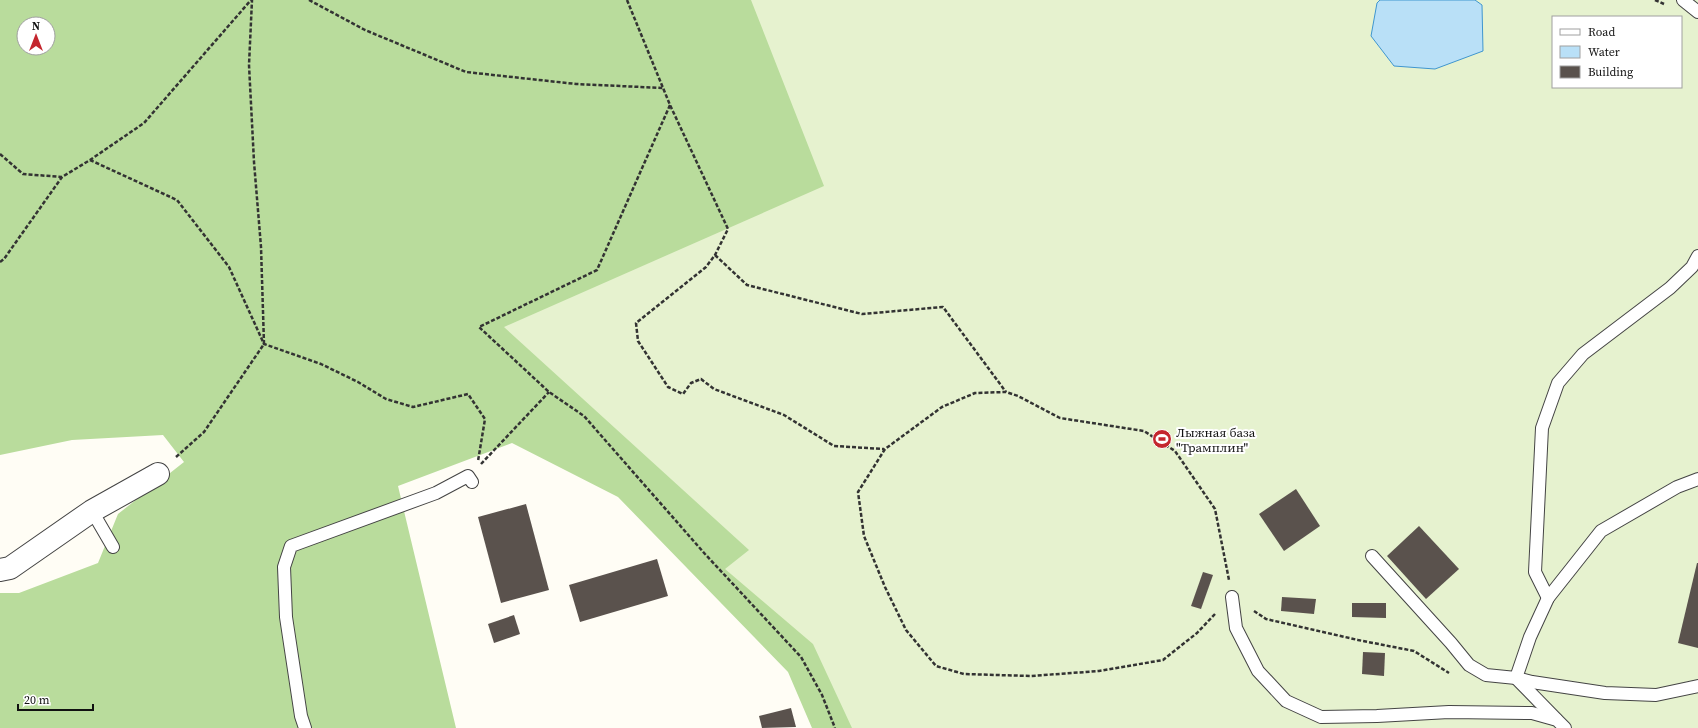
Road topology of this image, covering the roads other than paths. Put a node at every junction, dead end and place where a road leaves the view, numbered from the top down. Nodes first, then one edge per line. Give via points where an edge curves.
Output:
1 (1684, 0) edge
2 (1698, 12) edge
3 (1698, 256) edge
4 (158, 474) road end
5 (1698, 479) edge
6 (472, 482) dead end
7 (92, 511) junction
8 (113, 547) dead end
9 (1372, 556) dead end
10 (0, 570) edge
11 (1232, 597) road end
12 (1548, 598) junction
13 (1516, 678) junction
14 (1698, 686) edge
15 (1561, 724) edge
16 (305, 728) edge

1 - 2 lane
3 - 12 lane via 1692,267 1670,288 1584,354 1558,382 1542,428 1535,572
4 - 7 street
5 - 12 lane via 1677,487 1601,531
6 - 16 lane via 468,476 436,493 291,546 284,567 286,617
7 - 8 lane
7 - 10 street via 10,568
9 - 13 lane via 1469,665 1486,675
11 - 15 lane via 1236,628 1258,671 1286,701 1321,717 1449,712 1532,713
12 - 13 lane
13 - 14 lane via 1606,693 1656,695
13 - 15 lane

